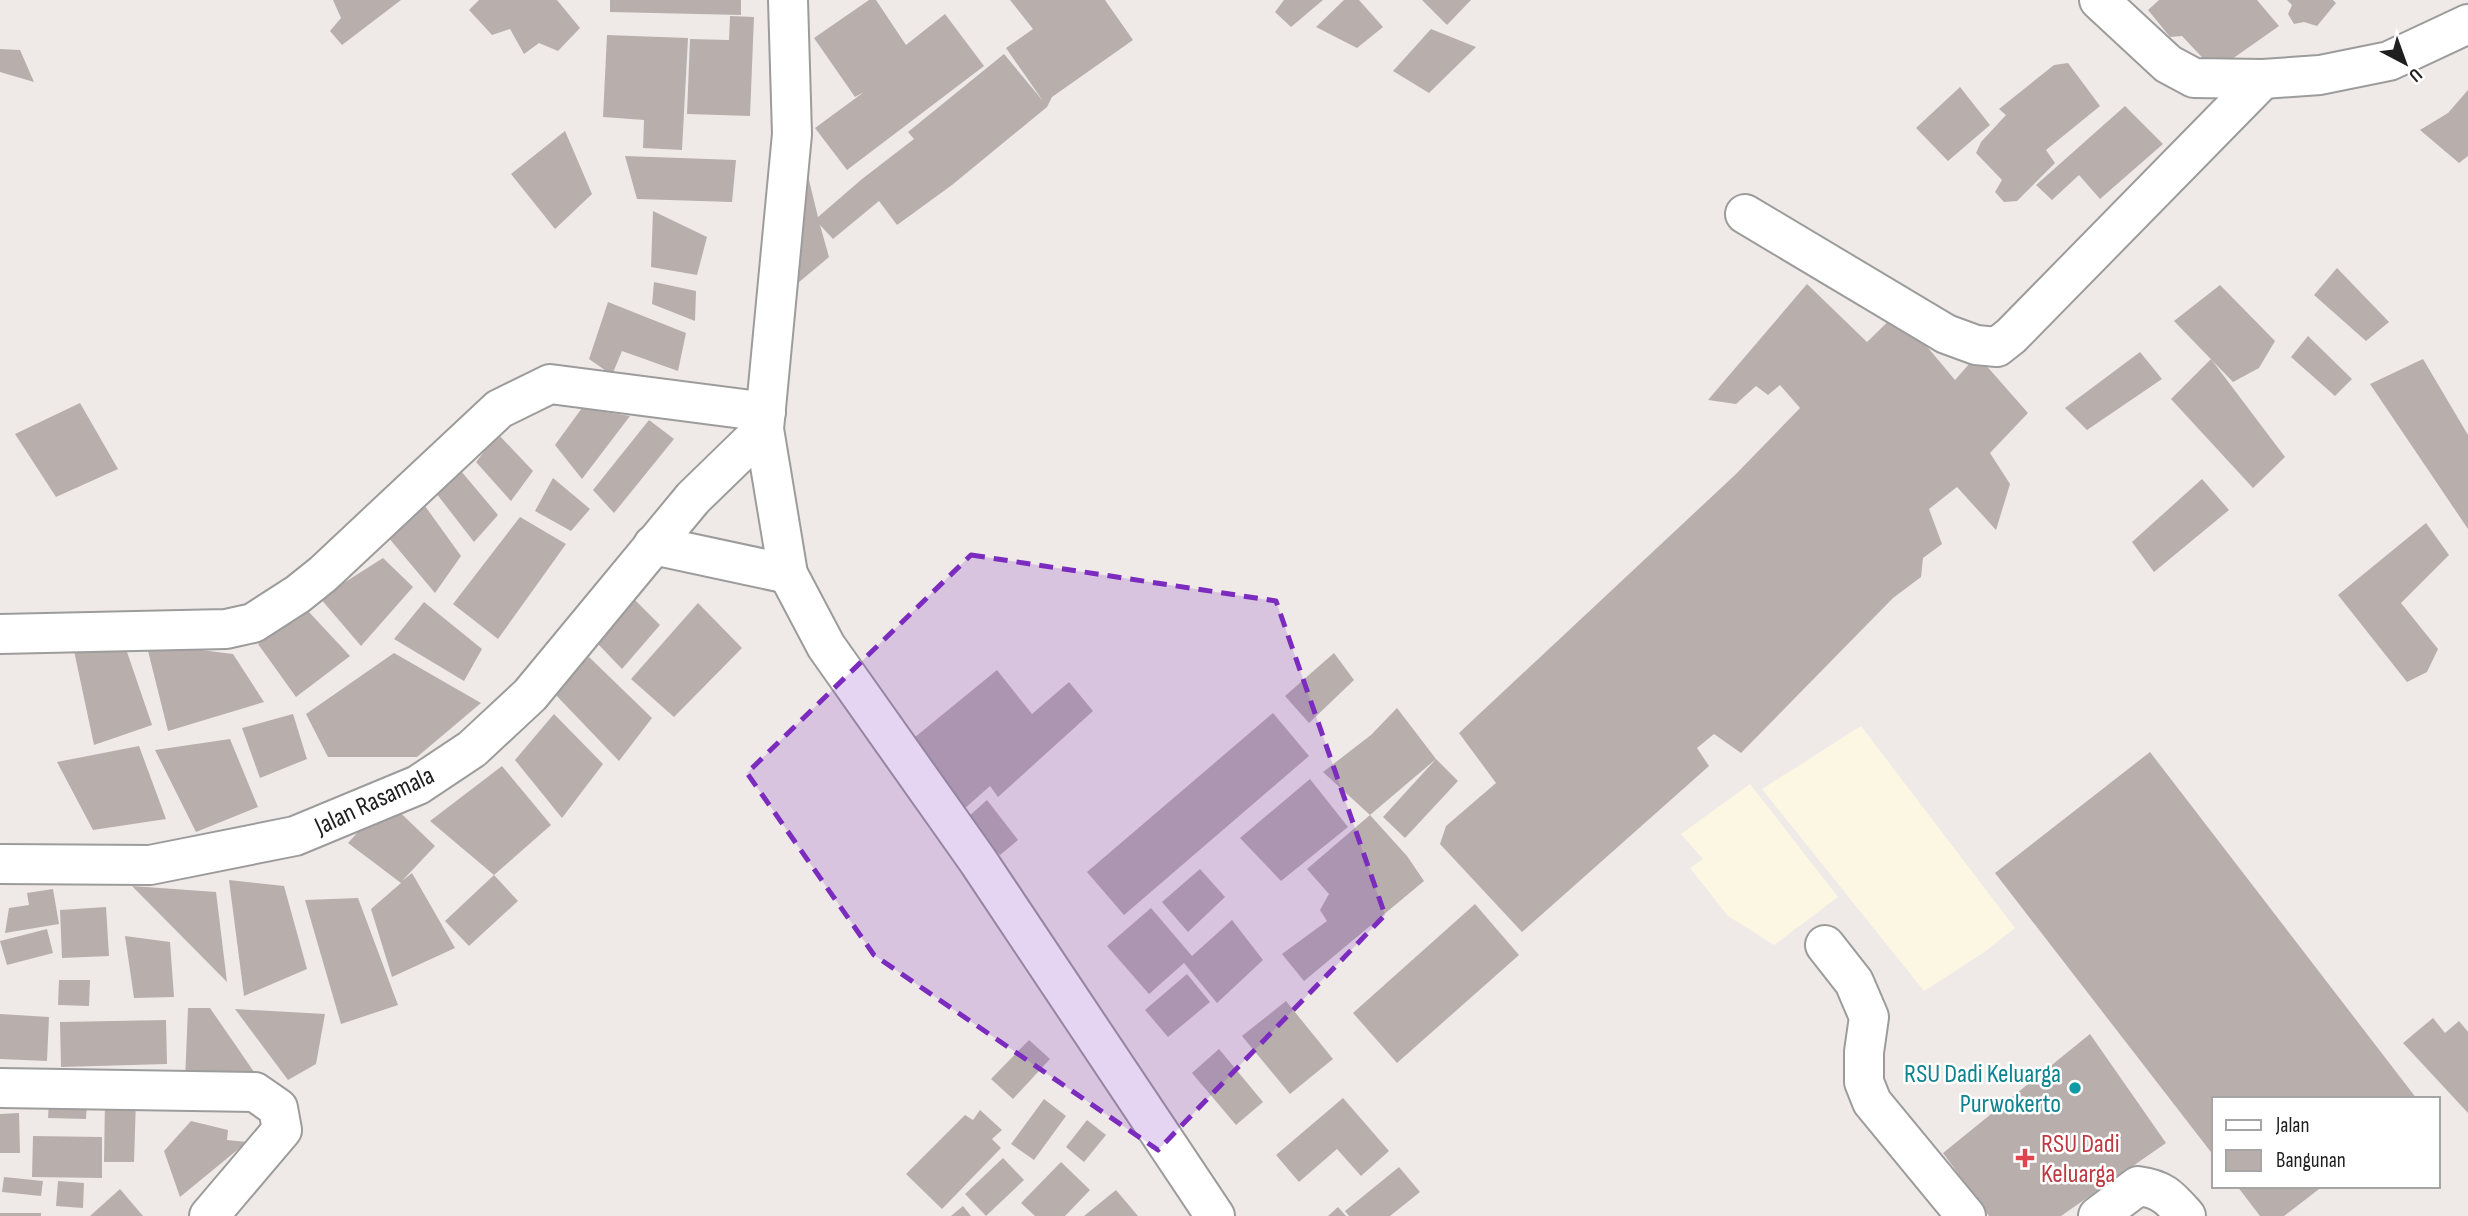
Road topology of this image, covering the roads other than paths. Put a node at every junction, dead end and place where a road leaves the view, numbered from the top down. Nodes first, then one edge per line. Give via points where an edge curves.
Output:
1 (789, 0) edge
2 (2099, 0) edge
3 (2468, 24) edge
4 (2263, 79) junction
5 (1745, 214) dead end
6 (765, 420) junction
7 (653, 545) junction
8 (788, 573) junction
9 (0, 634) edge
10 (0, 864) edge
11 (1825, 946) dead end
12 (0, 1088) edge
13 (209, 1216) edge
14 (1215, 1216) edge
15 (1966, 1216) edge
16 (2098, 1216) edge
17 (2186, 1216) edge

1 - 6 street via 792,134
2 - 4 street via 2168,64 2194,78
3 - 4 street via 2389,61 2320,75
4 - 5 street via 1997,347 1986,348 1946,334
6 - 7 street, Jalan Rasamala
6 - 8 street
6 - 9 street via 550,384 499,409 323,575 253,623 226,629
7 - 8 street
7 - 10 street, Jalan Rasamala via 530,695 472,750 418,785 295,836 150,865
8 - 14 street via 826,646 978,861
11 - 15 street via 1854,982 1869,1017 1864,1082 1872,1102
12 - 13 street via 255,1092 278,1108 282,1130
16 - 17 street via 2138,1186 2164,1194

